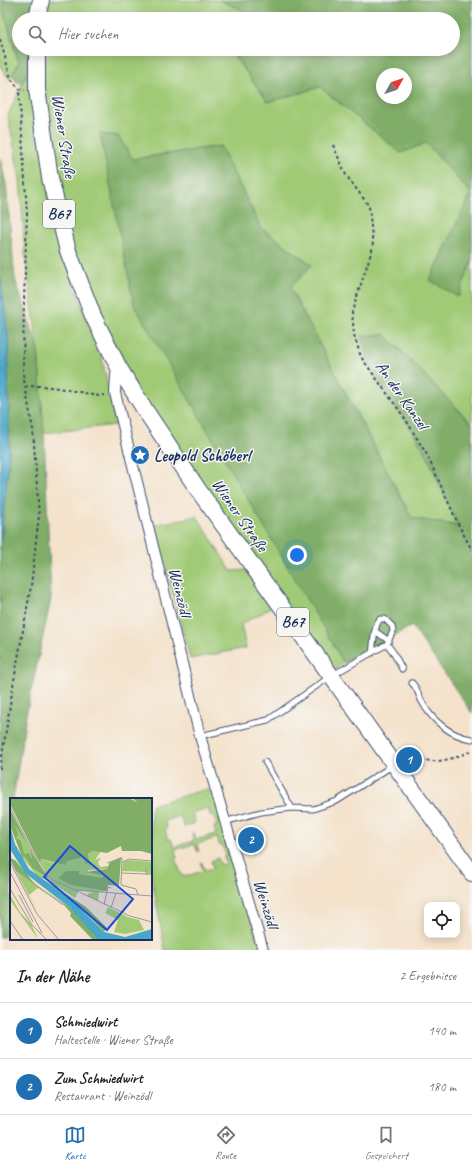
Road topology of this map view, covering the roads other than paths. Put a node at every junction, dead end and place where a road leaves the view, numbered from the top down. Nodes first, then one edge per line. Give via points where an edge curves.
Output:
1 (40, 0) edge
2 (38, 12) edge
3 (37, 56) edge
4 (119, 368) junction
5 (375, 631) junction
6 (388, 642) junction
7 (372, 653) junction
8 (402, 669) dead end
9 (331, 676) junction
10 (412, 683) dead end
11 (200, 736) junction
12 (472, 739) edge
13 (396, 758) junction
14 (265, 762) dead end
15 (292, 808) junction
16 (224, 822) junction
17 (472, 873) edge
18 (263, 950) edge

1 - 2 main road
3 - 4 main road, Wiener Straße / B67 via 37,90 50,178 68,251 93,316
4 - 9 main road, Wiener Straße / B67 via 199,491
4 - 11 street, Weinzödl via 115,393
5 - 6 lane
5 - 6 lane via 380,619 389,622 393,631
5 - 7 lane
6 - 7 lane
6 - 8 lane
7 - 9 lane
9 - 11 lane via 268,720
9 - 13 main road, Wiener Straße / B67
10 - 12 lane via 435,720 461,737
11 - 16 street, Weinzödl
13 - 15 lane via 337,801 313,809
13 - 17 main road, Wiener Straße / B67
14 - 15 lane
15 - 16 lane via 261,812
16 - 18 street, Weinzödl

